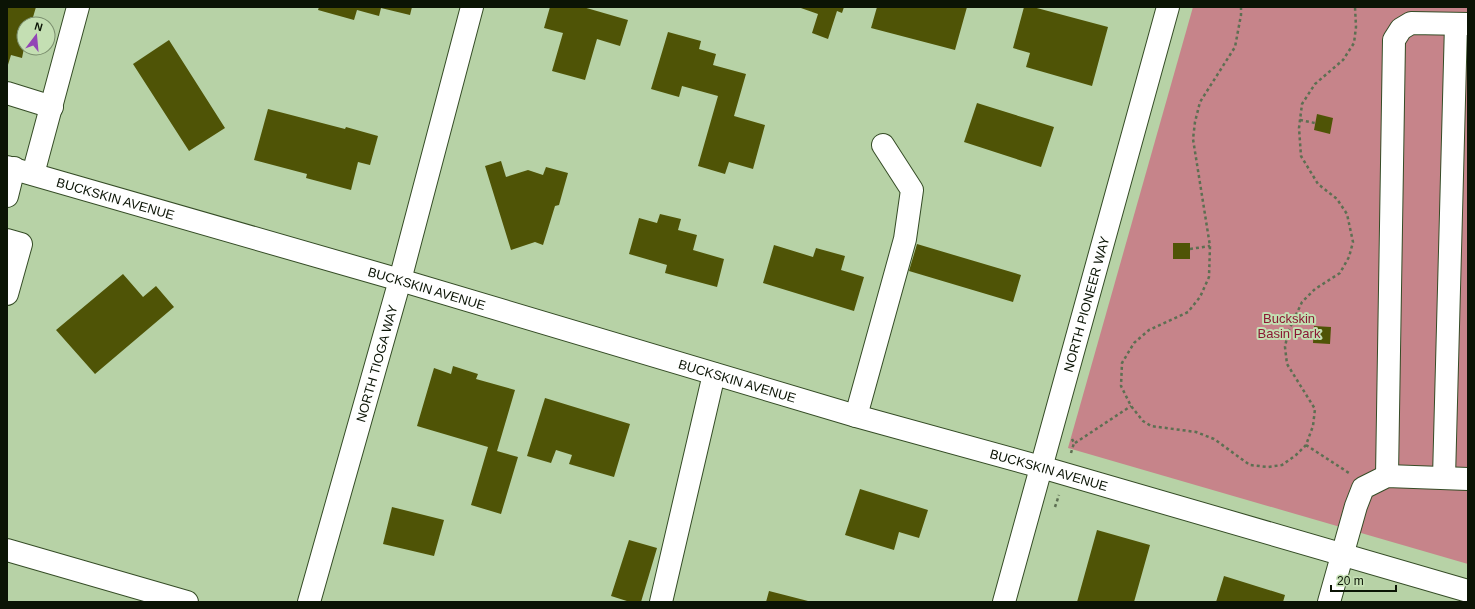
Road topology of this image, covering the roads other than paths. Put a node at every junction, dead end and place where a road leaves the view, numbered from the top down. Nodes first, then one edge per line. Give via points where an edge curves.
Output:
1 (78, 7) edge
2 (472, 7) edge
3 (1168, 7) edge
4 (1462, 24) edge
5 (7, 93) edge
6 (52, 107) junction
7 (882, 146) dead end
8 (18, 170) edge
9 (7, 196) edge
10 (7, 240) edge
11 (400, 280) junction
12 (7, 294) edge
13 (714, 374) junction
14 (856, 416) junction
15 (1041, 466) junction
16 (1387, 476) junction
17 (1444, 478) junction
18 (1468, 479) edge
19 (7, 550) edge
20 (1342, 554) junction
21 (1468, 591) edge
22 (187, 602) edge
23 (309, 602) edge
24 (661, 602) edge
25 (1004, 602) edge
26 (1329, 602) edge

1 - 6 street
2 - 11 street, NORTH TIOGA WAY
3 - 15 street, NORTH PIONEER WAY
4 - 16 street via 1411,23 1400,29 1394,40
4 - 17 street
5 - 6 street
6 - 8 street
7 - 14 street via 912,190 905,239
8 - 9 street
8 - 11 street, BUCKSKIN AVENUE
10 - 12 street via 21,244
11 - 13 street, BUCKSKIN AVENUE
11 - 23 street, NORTH TIOGA WAY
13 - 14 street, BUCKSKIN AVENUE
13 - 24 street
14 - 15 street, BUCKSKIN AVENUE
15 - 20 street, BUCKSKIN AVENUE
15 - 25 street, NORTH PIONEER WAY
16 - 17 street
16 - 20 street via 1363,488
17 - 18 street
19 - 22 street
20 - 21 street, BUCKSKIN AVENUE
20 - 26 street

